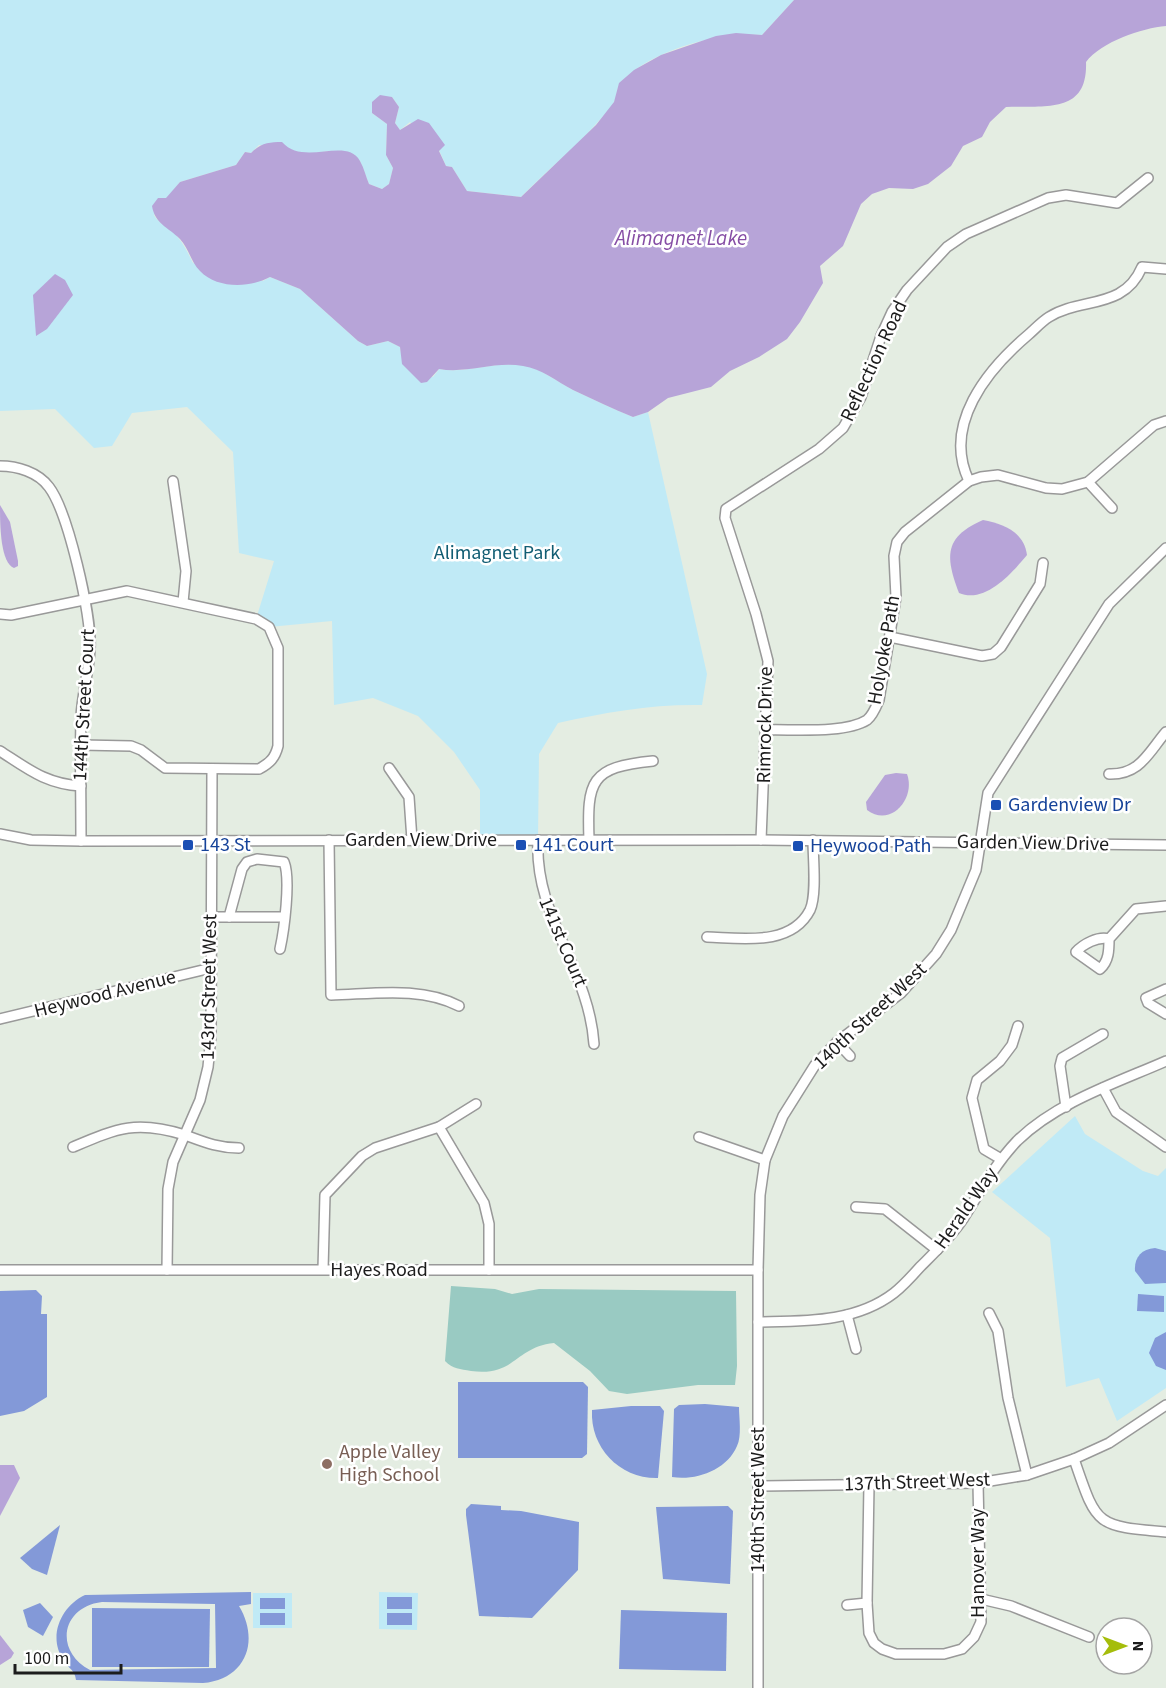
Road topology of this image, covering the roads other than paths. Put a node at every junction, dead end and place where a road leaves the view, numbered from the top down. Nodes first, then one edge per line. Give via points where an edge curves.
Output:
1 (1148, 178) dead end
2 (1166, 269) edge
3 (1166, 421) edge
4 (0, 465) edge
5 (173, 481) dead end
6 (969, 481) junction
7 (1088, 483) junction
8 (726, 508) joint
9 (1112, 508) dead end
10 (1166, 548) edge
11 (1043, 563) dead end
12 (84, 599) junction
13 (183, 602) junction
14 (0, 614) edge
15 (890, 637) junction
16 (766, 730) junction
17 (1166, 732) edge
18 (81, 745) junction
19 (0, 751) edge
20 (652, 760) dead end
21 (389, 768) dead end
22 (212, 769) junction
23 (1109, 774) dead end
24 (81, 786) junction
25 (0, 834) edge
26 (211, 840) junction
27 (329, 840) junction
28 (412, 840) junction
29 (538, 840) junction
30 (589, 840) junction
31 (761, 840) junction
32 (813, 840) junction
33 (81, 841) junction
34 (979, 843) junction
35 (1166, 845) edge
36 (1166, 906) edge
37 (229, 916) junction
38 (211, 917) junction
39 (283, 917) junction
40 (707, 937) dead end
41 (1108, 939) dead end
42 (280, 949) dead end
43 (211, 968) junction
44 (1166, 989) edge
45 (459, 1006) dead end
46 (1166, 1014) edge
47 (0, 1019) edge
48 (1018, 1026) dead end
49 (1103, 1034) dead end
50 (837, 1042) junction
51 (594, 1044) dead end
52 (850, 1056) dead end
53 (1166, 1061) edge
54 (1103, 1089) junction
55 (476, 1104) dead end
56 (1066, 1107) junction
57 (439, 1126) junction
58 (185, 1135) junction
59 (699, 1137) dead end
60 (73, 1147) dead end
61 (1166, 1147) edge
62 (239, 1148) dead end
63 (1000, 1159) junction
64 (765, 1160) junction
65 (856, 1207) dead end
66 (937, 1250) junction
67 (323, 1269) junction
68 (0, 1270) edge
69 (166, 1270) junction
70 (489, 1270) junction
71 (758, 1270) junction
72 (989, 1313) dead end
73 (847, 1315) junction
74 (758, 1322) junction
75 (856, 1349) dead end
76 (1166, 1405) edge
77 (1074, 1459) junction
78 (1028, 1475) junction
79 (978, 1483) junction
80 (869, 1485) junction
81 (758, 1486) junction
82 (1166, 1532) edge
83 (981, 1599) junction
84 (867, 1603) junction
85 (847, 1605) dead end
86 (1089, 1637) dead end
87 (758, 1688) edge

1 - 8 street, Reflection Road via 1117,204 1066,195 1048,198 966,234 947,247 892,312 861,397 843,428 819,449
2 - 6 street via 1142,267 1136,282 1121,292 1099,303 1049,317 1002,357 976,391 965,417 961,455
3 - 7 street via 1154,425
4 - 12 street, 144th Street Court via 31,472 48,485 62,510
5 - 13 street via 186,571
6 - 7 street, Holyoke Path via 998,475 1046,488
6 - 15 street, Holyoke Path via 897,542 896,597
7 - 9 street
8 - 16 street, Rimrock Drive via 725,518 768,661
10 - 34 street, 140th Street West via 1109,604 993,785
11 - 15 street via 1040,584 993,654 982,656
12 - 13 street via 127,591
12 - 14 street
12 - 18 street, 144th Street Court via 90,648 81,709
13 - 22 street via 256,619 269,627 278,648 276,756 259,769
15 - 16 street, Holyoke Path via 879,700 867,719 848,727
16 - 31 street, Rimrock Drive
17 - 23 street via 1135,768 1124,774
18 - 22 street via 131,746 165,768
18 - 24 street, 144th Street Court
19 - 24 street via 46,780
20 - 30 street via 628,763 604,772 594,781 588,815
21 - 28 street via 410,797
22 - 26 street, 143rd Street West
24 - 33 street, 144th Street Court
25 - 33 street, Garden View Drive via 31,840
26 - 27 street, Garden View Drive
26 - 33 street, Garden View Drive
26 - 38 street, 143rd Street West
27 - 28 street, Garden View Drive
27 - 45 street via 331,994 426,994
28 - 29 street, Garden View Drive
29 - 30 street, Garden View Drive
29 - 51 street, 141st Court via 542,894 586,998
30 - 31 street, Garden View Drive
31 - 32 street, Garden View Drive
32 - 34 street, Garden View Drive
32 - 40 street via 813,898 810,910 799,924 771,939
34 - 35 street, Garden View Drive
34 - 50 street, 140th Street West via 976,870 964,901 936,954 901,993
36 - 41 street via 1136,909
37 - 38 street
37 - 39 street
37 - 39 street via 242,869 247,862 257,859 284,862 287,870
38 - 43 street, 143rd Street West
39 - 42 street via 285,928
43 - 47 street, Heywood Avenue
43 - 58 street, 143rd Street West via 208,1067
44 - 46 street via 1146,998
48 - 63 street via 1012,1045 1000,1062 977,1080 972,1098 984,1149
49 - 56 street via 1062,1058
50 - 52 street
50 - 64 street, 140th Street West via 797,1090
53 - 54 street, Herald Way
54 - 56 street, Herald Way
54 - 61 street via 1116,1112
55 - 57 street
56 - 63 street, Herald Way via 1040,1122
57 - 67 street via 375,1148 362,1156 325,1195
57 - 70 street via 484,1203 489,1224
58 - 60 street via 128,1126
58 - 62 street via 218,1148
58 - 69 street, 143rd Street West via 173,1162 168,1189
59 - 64 street
63 - 66 street, Herald Way via 961,1222
64 - 71 street, 140th Street West via 759,1195
65 - 66 street via 885,1209
66 - 73 street, Herald Way via 894,1293
67 - 69 street, Hayes Road
67 - 70 street, Hayes Road
68 - 69 street, Hayes Road
70 - 71 street, Hayes Road
71 - 74 street, 140th Street West
72 - 78 street via 998,1332 1008,1398
73 - 74 street, Herald Way
73 - 75 street
74 - 81 street, 140th Street West
76 - 77 street, 137th Street West via 1119,1437
77 - 78 street, 137th Street West
77 - 82 street via 1098,1518 1120,1528
78 - 79 street, 137th Street West
79 - 80 street, 137th Street West
79 - 83 street, Hanover Way
80 - 81 street, 137th Street West
80 - 84 street, Hanover Way
81 - 87 street, 140th Street West
83 - 84 street, Hanover Way via 981,1622 974,1637 962,1649 944,1654 896,1654 882,1649 869,1633
83 - 86 street via 1011,1606
84 - 85 street

